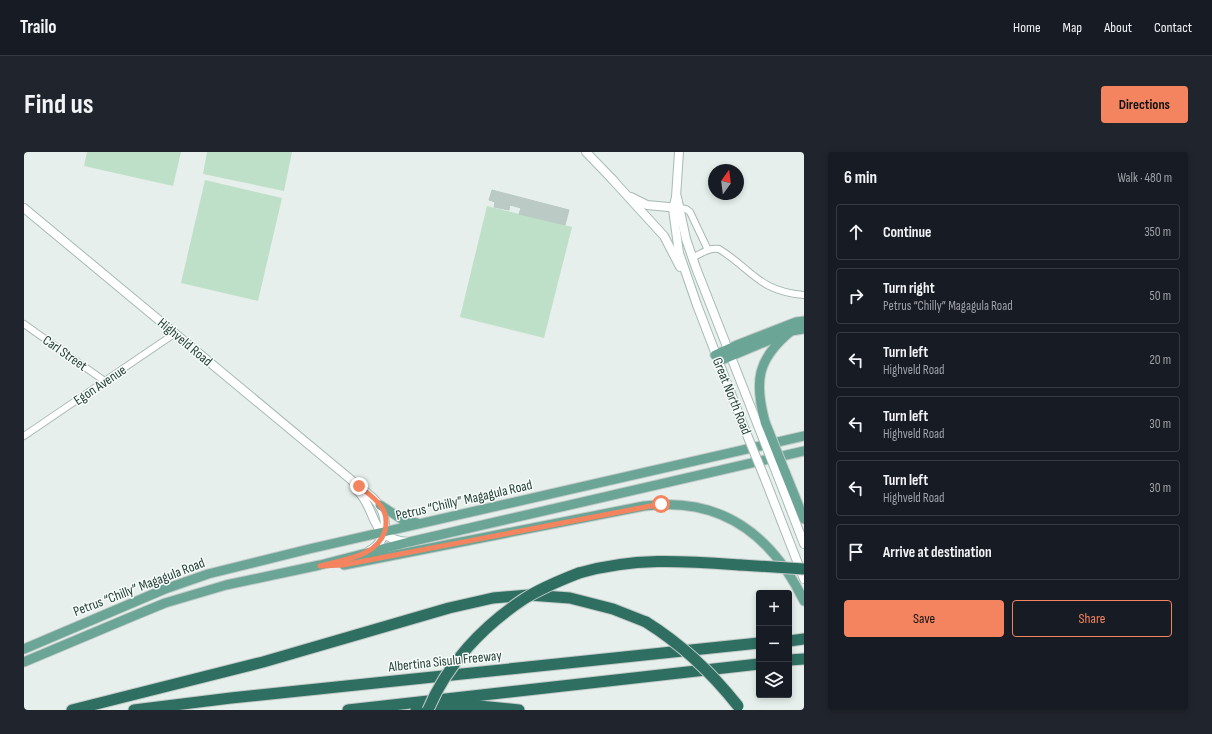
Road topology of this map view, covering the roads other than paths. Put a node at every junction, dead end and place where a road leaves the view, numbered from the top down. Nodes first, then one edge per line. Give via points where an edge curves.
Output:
1 (586, 152) edge
2 (679, 152) edge
3 (611, 178) junction
4 (24, 208) edge
5 (676, 208) junction
6 (708, 250) junction
7 (692, 258) junction
8 (688, 282) junction
9 (804, 295) edge
10 (804, 321) edge
11 (24, 324) edge
12 (804, 329) edge
13 (791, 331) junction
14 (174, 334) junction
15 (729, 352) junction
16 (717, 358) junction
17 (106, 382) junction
18 (761, 422) junction
19 (804, 429) edge
20 (27, 430) edge
21 (24, 436) edge
22 (804, 436) edge
23 (743, 449) junction
24 (804, 451) edge
25 (781, 473) junction
26 (346, 476) junction
27 (380, 504) junction
28 (804, 519) edge
29 (426, 523) junction
30 (384, 533) junction
31 (409, 542) junction
32 (804, 544) edge
33 (364, 554) junction
34 (320, 566) junction
35 (804, 569) edge
36 (804, 579) edge
37 (804, 601) edge
38 (804, 639) edge
39 (792, 640) edge
40 (756, 644) edge
41 (24, 649) edge
42 (804, 659) edge
43 (792, 660) edge
44 (24, 662) edge
45 (756, 664) edge
46 (739, 708) edge
47 (72, 710) edge
48 (134, 710) edge
49 (348, 710) edge
50 (416, 710) edge
51 (428, 710) edge
52 (519, 710) edge

1 - 3 main road
2 - 5 main road
3 - 5 main road via 640,202
3 - 8 main road via 664,236
4 - 14 main road, Highveld Road
5 - 6 street via 690,212
5 - 7 main road, Great North Road
5 - 8 main road, Great North Road via 679,253
6 - 7 street
6 - 9 street via 719,249 764,284
7 - 15 main road, Great North Road
8 - 16 main road, Great North Road
10 - 15 main road via 786,326
11 - 17 street, Carl Street
12 - 13 main road
13 - 15 main road
13 - 18 main road via 774,345 762,367
14 - 17 street, Egon Avenue
14 - 26 main road, Highveld Road
15 - 16 main road
15 - 18 main road, Great North Road
16 - 36 main road, Great North Road, bridge
17 - 20 street, Egon Avenue
18 - 25 main road, bridge
19 - 23 main road
20 - 21 street, Egon Avenue
22 - 23 main road, Petrus “Chilly” Magagula Road
23 - 29 main road, Petrus “Chilly” Magagula Road
24 - 31 main road, Petrus “Chilly” Magagula Road
25 - 28 main road
25 - 32 main road
26 - 27 main road, Highveld Road
26 - 30 main road, Highveld Road via 349,483 367,502 376,526
27 - 29 main road via 403,520
27 - 30 main road via 386,518
29 - 30 main road, Petrus “Chilly” Magagula Road
30 - 31 main road via 394,539
30 - 33 main road via 376,546
30 - 41 main road, Petrus “Chilly” Magagula Road via 202,576
31 - 33 main road, Petrus “Chilly” Magagula Road
33 - 34 main road, Petrus “Chilly” Magagula Road
34 - 37 main road via 343,565 644,506 677,504 722,515 759,538 792,577
34 - 44 main road, Petrus “Chilly” Magagula Road via 226,585 165,604
35 - 51 highway, bridge via 690,561 634,562 579,573 525,598 485,628 452,667
38 - 39 highway
40 - 48 highway, Albertina Sisulu Freeway
42 - 43 highway
45 - 49 highway
46 - 47 highway, bridge via 697,659 646,622 613,608 570,598 529,595 493,598 449,608 256,664
50 - 52 highway via 479,706

